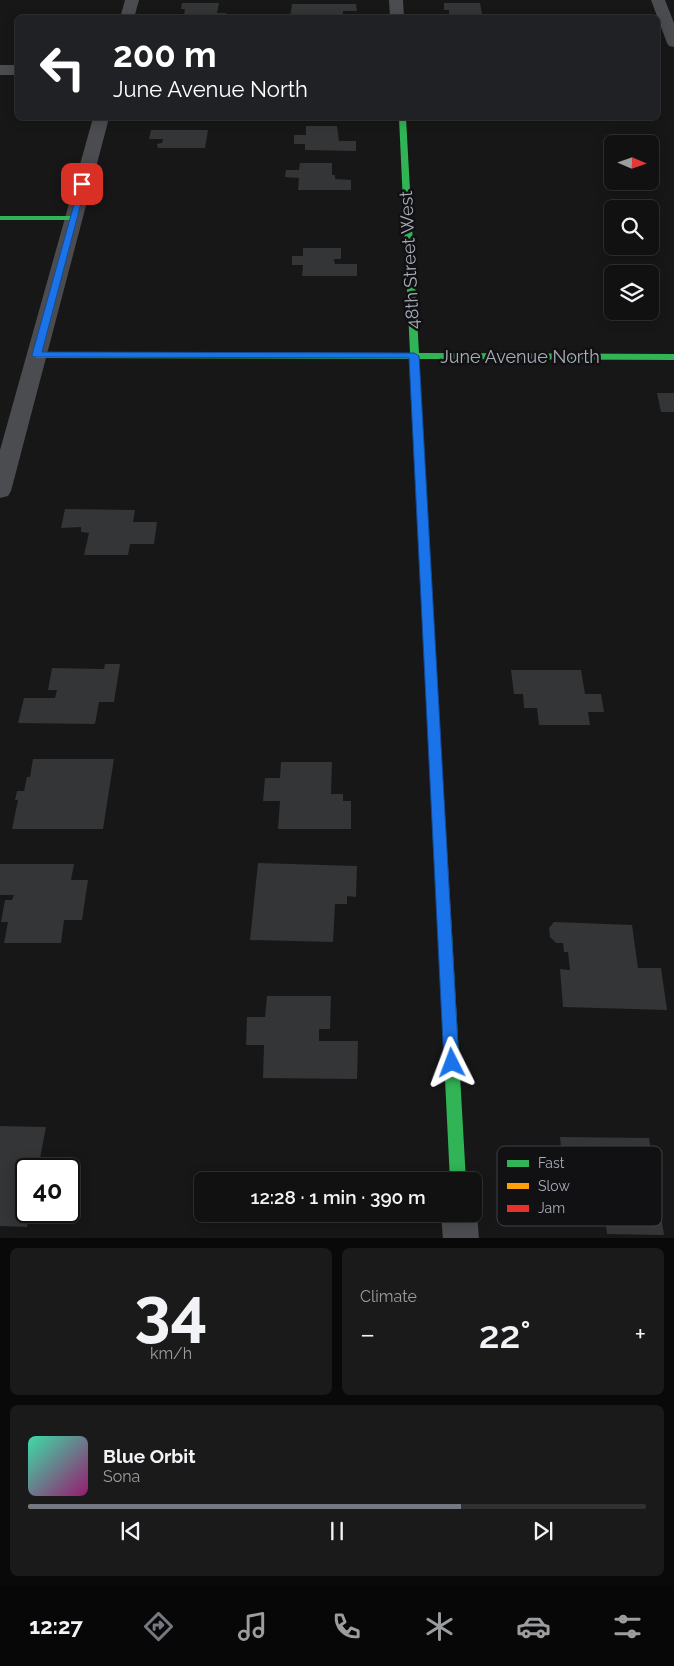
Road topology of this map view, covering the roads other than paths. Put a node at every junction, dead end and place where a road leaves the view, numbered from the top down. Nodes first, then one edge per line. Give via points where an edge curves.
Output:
1 (132, 0) edge
2 (396, 0) edge
3 (658, 0) edge
4 (129, 15) edge
5 (397, 15) edge
6 (674, 43) edge
7 (0, 70) edge
8 (15, 70) edge
9 (99, 120) edge
10 (402, 120) edge
11 (0, 218) edge
12 (74, 218) junction
13 (37, 355) junction
14 (414, 356) junction
15 (674, 357) edge
16 (9, 424) edge
17 (0, 491) edge
18 (458, 1172) edge
19 (460, 1222) edge
20 (461, 1238) edge

1 - 4 street
2 - 5 street
3 - 6 street
7 - 8 street
9 - 12 street
10 - 14 street, 48th Street West
11 - 12 street
12 - 13 street
13 - 14 street, June Avenue North
13 - 16 street
14 - 15 street, June Avenue North
14 - 18 street, 48th Street West
16 - 17 street
19 - 20 street

